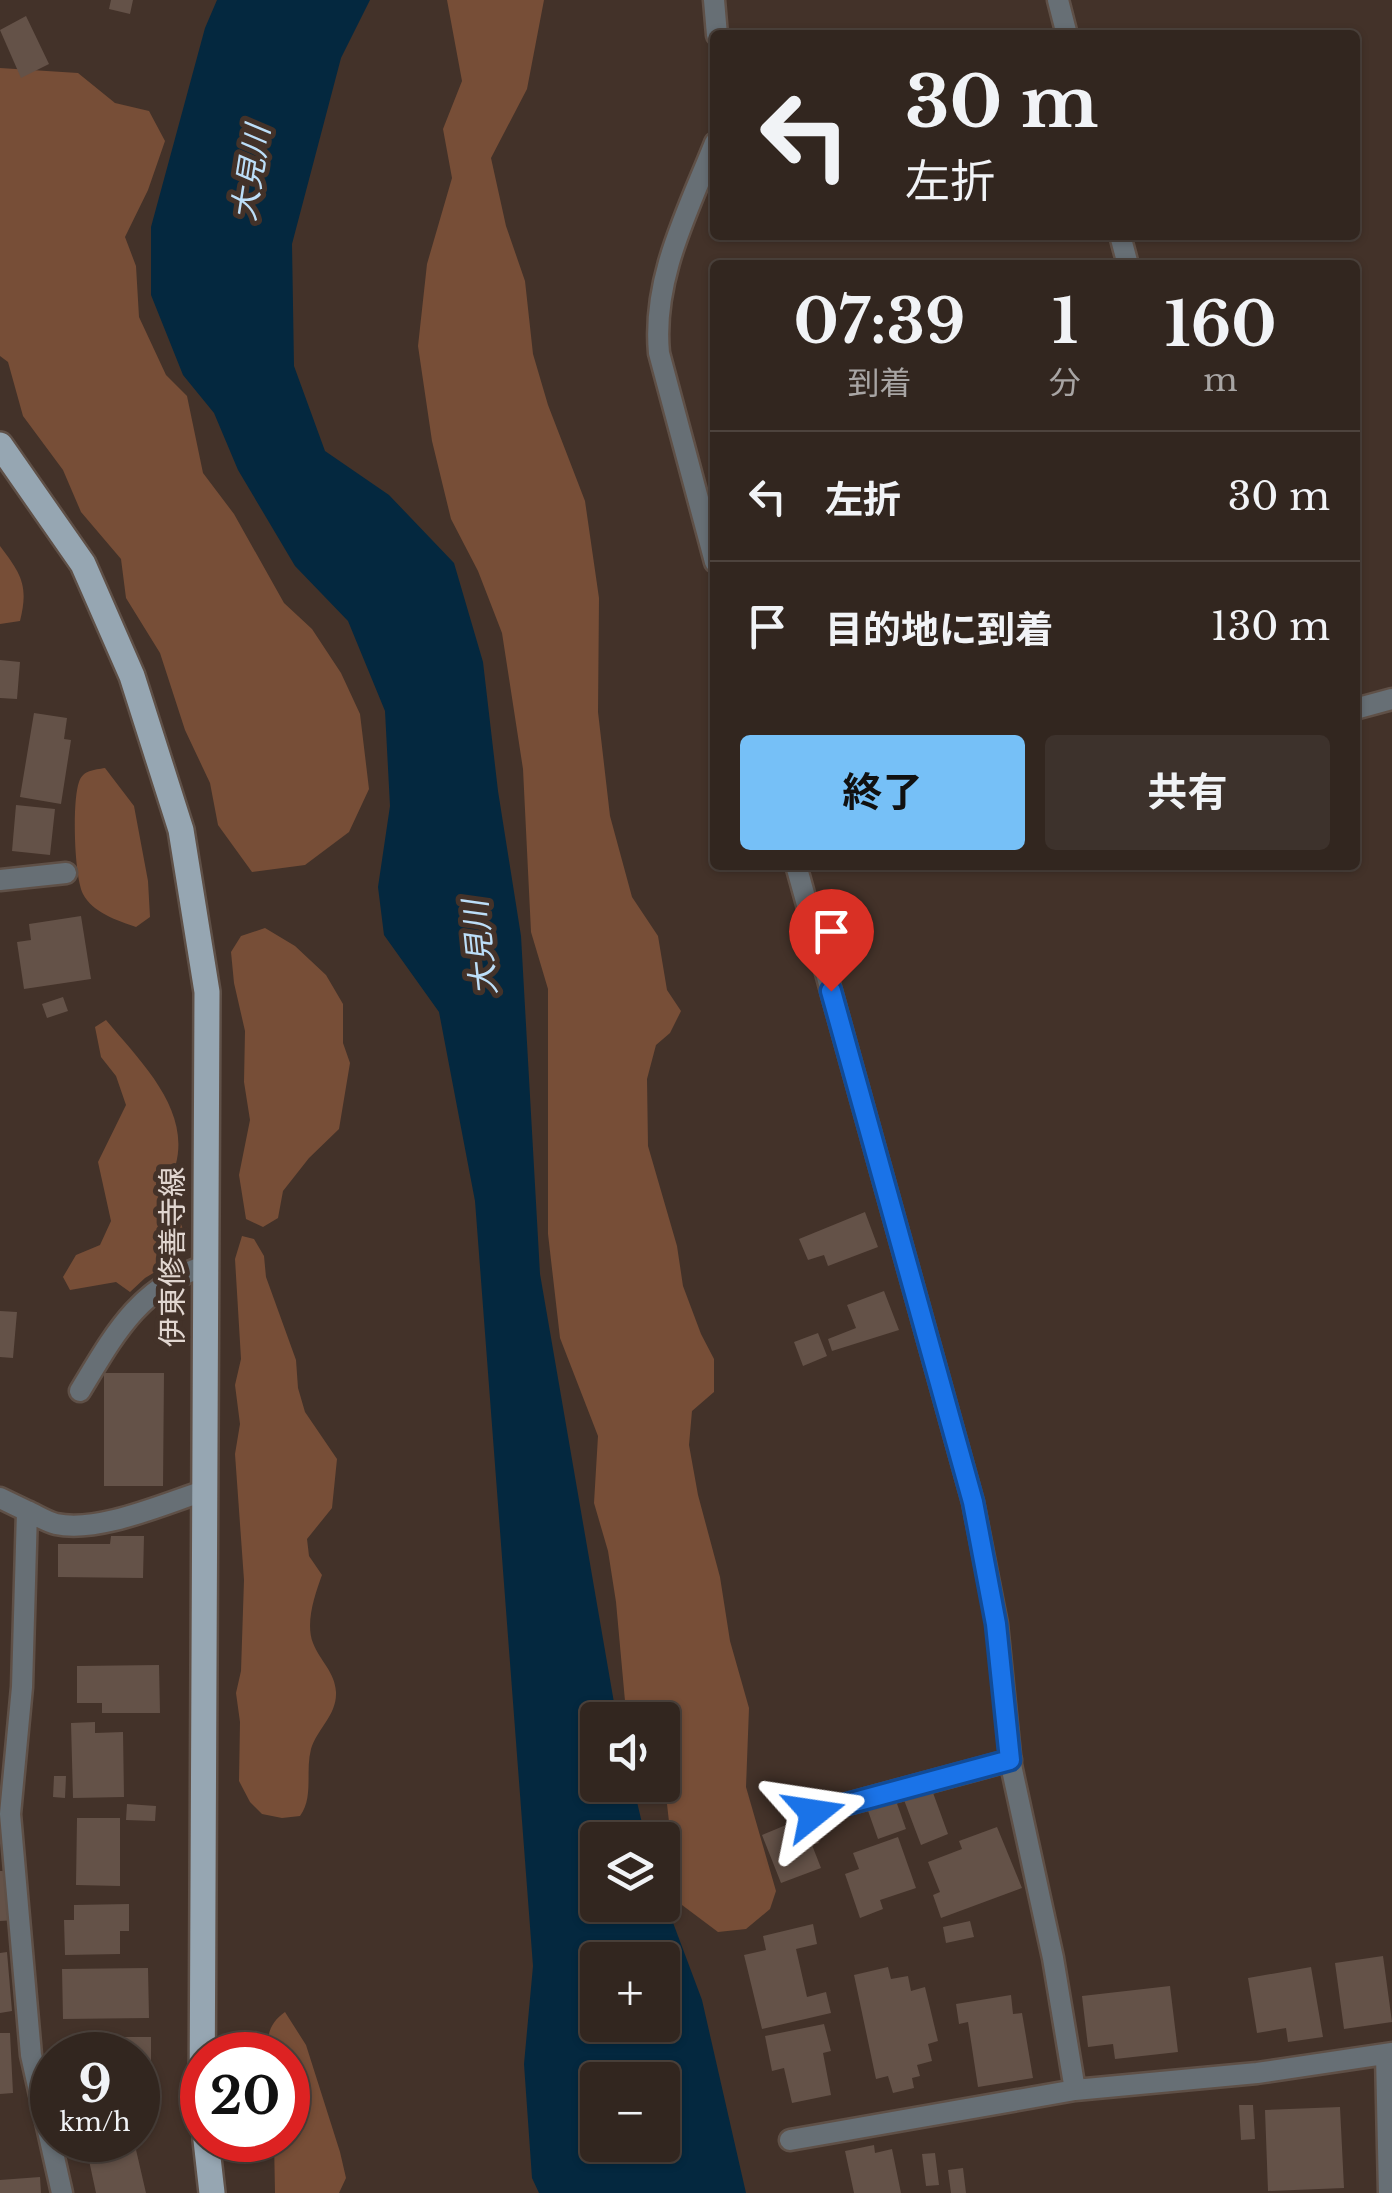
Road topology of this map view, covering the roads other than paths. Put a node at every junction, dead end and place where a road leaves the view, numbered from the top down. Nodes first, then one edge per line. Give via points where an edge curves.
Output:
1 (714, 0) edge
2 (1058, 0) edge
3 (717, 30) edge
4 (1066, 30) edge
5 (710, 156) edge
6 (0, 446) edge
7 (710, 544) edge
8 (1392, 699) edge
9 (1360, 708) edge
10 (797, 870) edge
11 (66, 873) dead end
12 (0, 880) edge
13 (205, 1266) junction
14 (80, 1391) dead end
15 (204, 1491) junction
16 (0, 1498) edge
17 (27, 1511) junction
18 (1010, 1760) junction
19 (814, 1813) dead end
20 (202, 2032) edge
21 (1389, 2053) edge
22 (1075, 2090) junction
23 (790, 2140) dead end
24 (208, 2162) edge
25 (62, 2193) edge
26 (212, 2193) edge
27 (1388, 2193) edge

1 - 3 street
2 - 4 street
5 - 7 street via 664,272 656,319 658,352
6 - 13 main road, 伊東修善寺線 via 83,564 132,676 181,830 207,992
8 - 9 street
10 - 18 street via 973,1502 996,1624
11 - 12 street
13 - 14 street via 141,1302
13 - 15 main road, 伊東修善寺線
15 - 17 street via 80,1525 55,1524
15 - 20 main road, 伊東修善寺線
16 - 17 street
17 - 25 street via 10,1814 31,2055
18 - 19 street
18 - 22 street
21 - 22 street
21 - 27 street
22 - 23 street
24 - 26 main road

